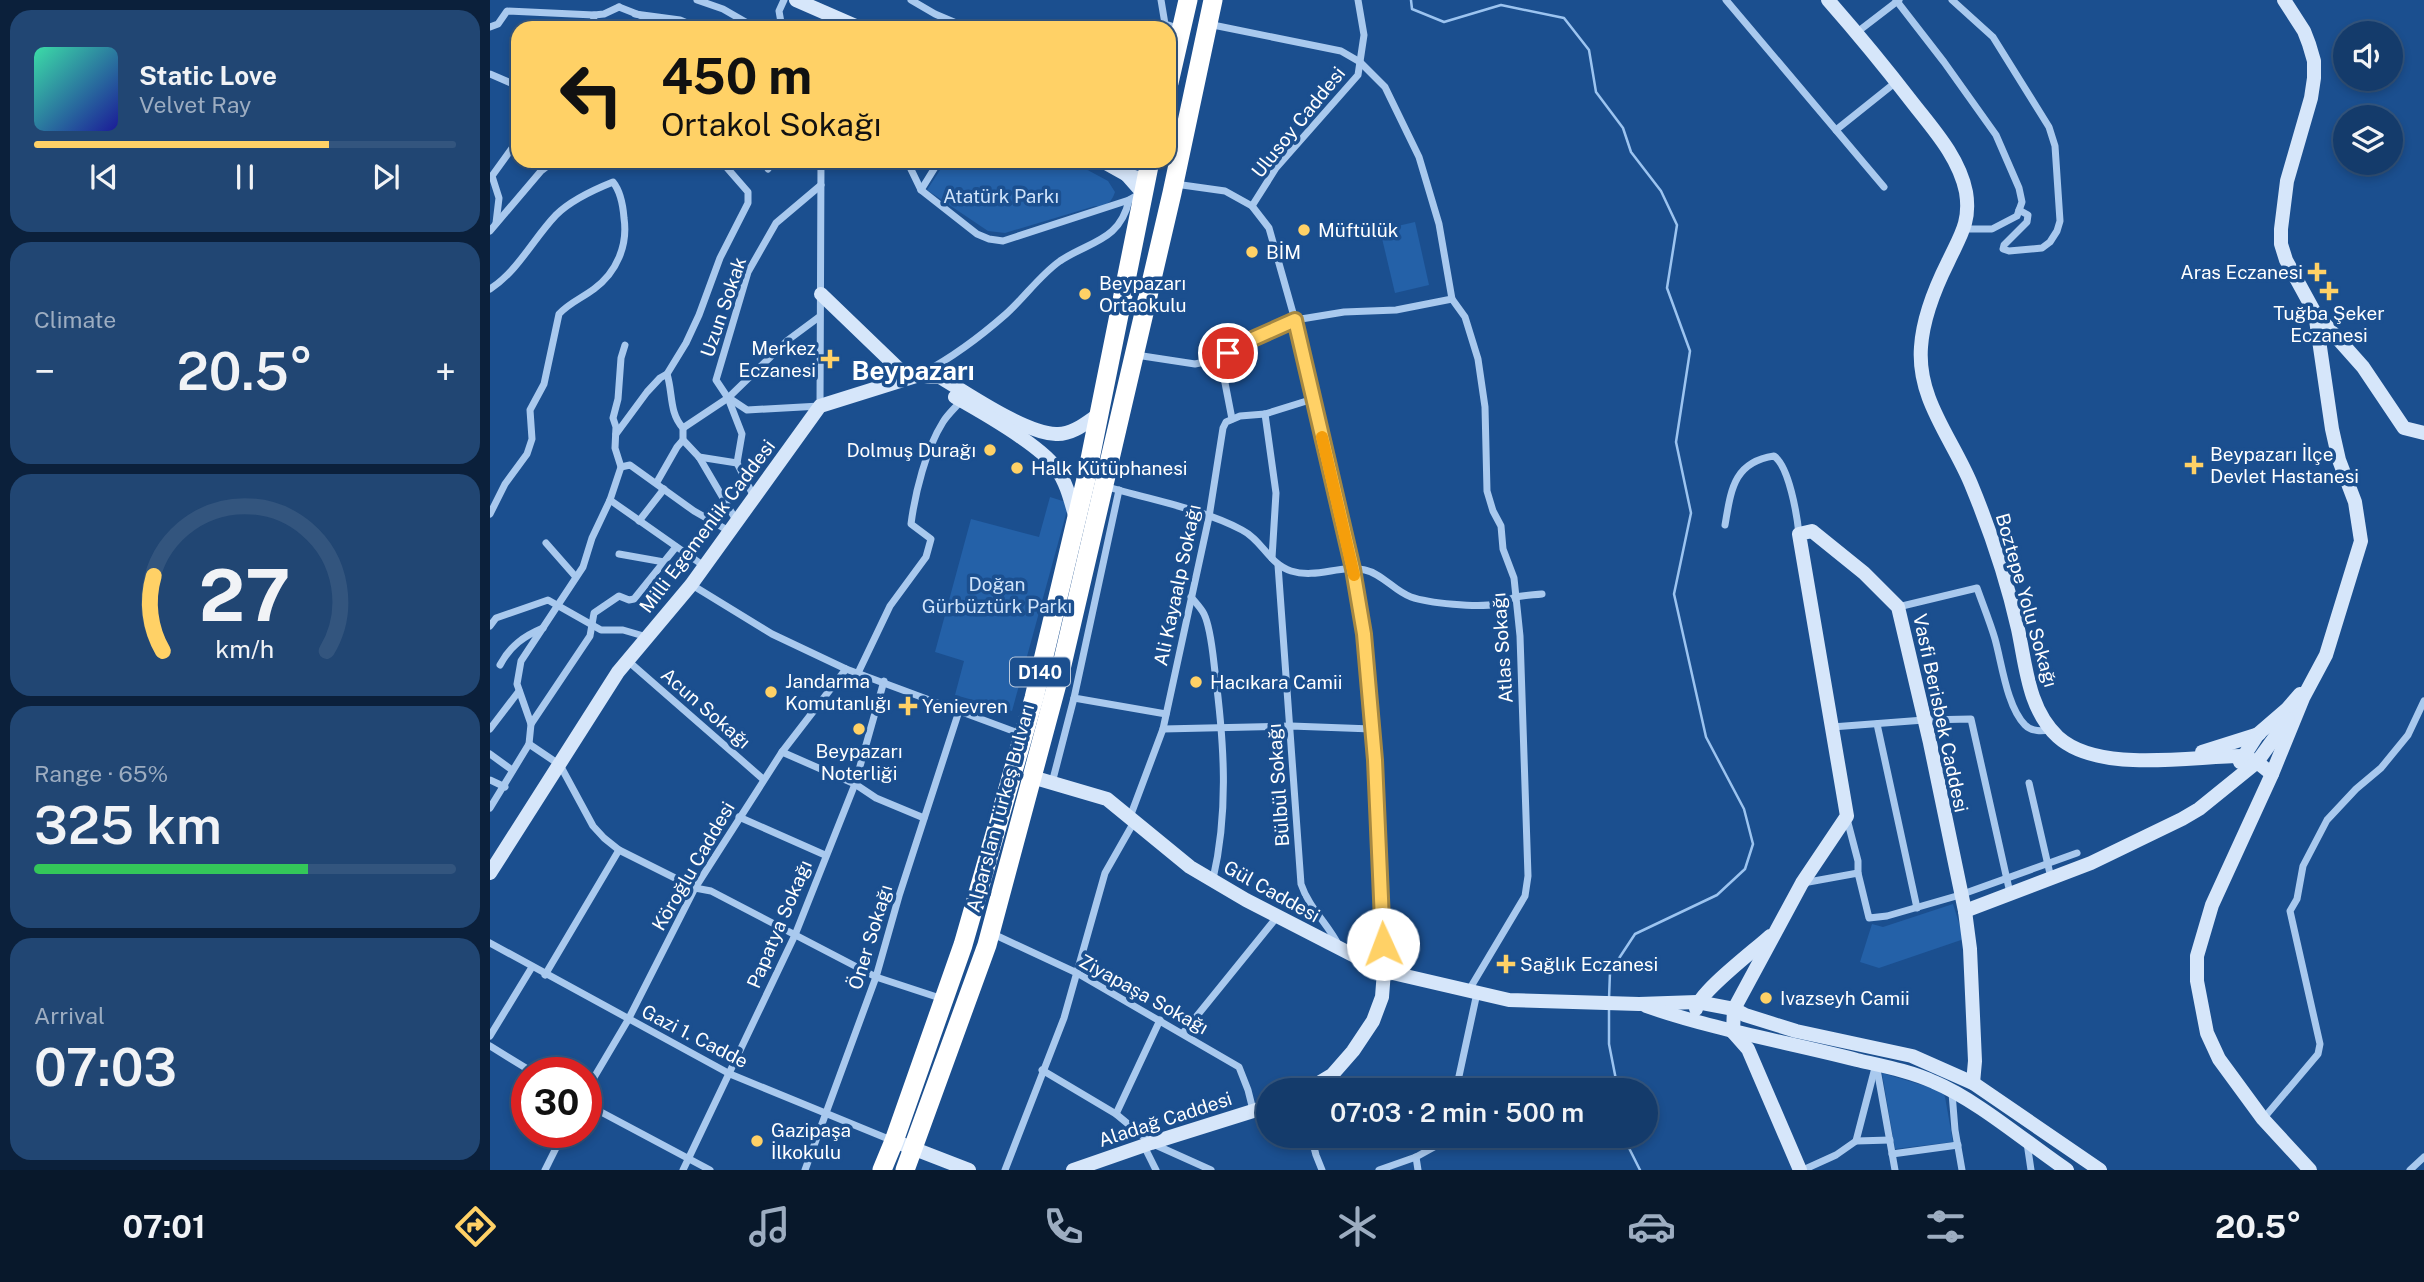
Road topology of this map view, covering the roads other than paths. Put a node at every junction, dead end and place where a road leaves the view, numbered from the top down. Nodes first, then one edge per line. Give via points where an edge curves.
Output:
1 (696, 0) edge
2 (784, 0) edge
3 (911, 0) edge
4 (1161, 0) edge
5 (1188, 0) edge
6 (1213, 0) edge
7 (1358, 0) edge
8 (1726, 0) edge
9 (1828, 0) edge
10 (1952, 0) edge
11 (2284, 0) edge
12 (800, 1) edge
13 (1897, 1) edge
14 (618, 4) edge
15 (635, 14) junction
16 (594, 15) junction
17 (594, 21) edge
18 (654, 21) edge
19 (682, 21) edge
20 (744, 21) edge
21 (781, 21) edge
22 (844, 21) edge
23 (952, 21) edge
24 (1164, 21) edge
25 (1208, 24) junction
26 (490, 27) edge
27 (1176, 28) edge
28 (1181, 30) junction
29 (1856, 33) junction
30 (1176, 52) edge
31 (1360, 62) junction
32 (490, 75) edge
33 (1896, 82) junction
34 (511, 83) edge
35 (1836, 130) junction
36 (511, 150) edge
37 (545, 168) edge
38 (727, 168) edge
39 (821, 168) edge
40 (910, 168) edge
41 (935, 168) edge
42 (1114, 168) edge
43 (1139, 182) edge
44 (821, 185) junction
45 (1884, 187) dead end
46 (921, 190) junction
47 (1172, 191) junction
48 (1252, 206) junction
49 (2019, 210) junction
50 (496, 223) junction
51 (1965, 229) junction
52 (490, 231) edge
53 (490, 289) edge
54 (821, 294) junction
55 (1452, 299) junction
56 (2315, 313) junction
57 (819, 317) junction
58 (1295, 320) junction
59 (625, 345) dead end
60 (1134, 354) junction
61 (1220, 357) junction
62 (667, 374) junction
63 (924, 376) junction
64 (728, 398) junction
65 (1313, 400) junction
66 (961, 401) junction
67 (820, 406) junction
68 (1099, 414) junction
69 (1265, 414) junction
70 (1232, 419) junction
71 (683, 428) junction
72 (2424, 433) edge
73 (616, 434) junction
74 (683, 440) junction
75 (699, 457) junction
76 (737, 463) junction
77 (621, 467) junction
78 (657, 482) junction
79 (1112, 488) junction
80 (664, 489) junction
81 (754, 496) junction
82 (610, 500) junction
83 (490, 514) edge
84 (1209, 517) junction
85 (639, 521) junction
86 (1076, 521) junction
87 (1725, 525) dead end
88 (733, 526) junction
89 (1799, 534) junction
90 (545, 543) dead end
91 (676, 547) junction
92 (619, 554) dead end
93 (1272, 558) junction
94 (664, 562) junction
95 (1278, 565) junction
96 (705, 566) junction
97 (1353, 569) junction
98 (575, 576) junction
99 (691, 585) junction
100 (1542, 594) dead end
101 (1191, 597) junction
102 (1516, 597) junction
103 (559, 604) junction
104 (1898, 607) junction
105 (592, 624) junction
106 (490, 626) edge
107 (543, 628) junction
108 (647, 637) junction
109 (628, 661) junction
110 (500, 665) dead end
111 (846, 669) junction
112 (858, 673) junction
113 (2315, 677) junction
114 (884, 681) junction
115 (519, 691) junction
116 (1074, 698) junction
117 (2303, 698) junction
118 (2424, 701) edge
119 (959, 711) junction
120 (1166, 714) junction
121 (1924, 720) junction
122 (530, 724) junction
123 (1877, 724) junction
124 (1291, 726) junction
125 (1832, 727) junction
126 (490, 729) edge
127 (1163, 729) junction
128 (1223, 729) junction
129 (1372, 729) junction
130 (2053, 730) junction
131 (2258, 734) junction
132 (1032, 738) junction
133 (2273, 740) junction
134 (529, 744) junction
135 (782, 752) junction
136 (490, 754) edge
137 (2187, 758) junction
138 (2250, 759) junction
139 (561, 765) junction
140 (512, 770) junction
141 (2272, 774) junction
142 (1032, 777) junction
143 (763, 779) junction
144 (490, 780) edge
145 (1052, 783) junction
146 (2029, 783) dead end
147 (855, 784) junction
148 (505, 787) junction
149 (490, 808) edge
150 (1847, 816) junction
151 (739, 817) junction
152 (924, 818) junction
153 (1132, 820) junction
154 (619, 850) junction
155 (2077, 853) dead end
156 (825, 855) junction
157 (2050, 870) junction
158 (490, 873) edge
159 (1858, 873) junction
160 (2007, 878) junction
161 (1212, 880) junction
162 (1802, 883) junction
163 (695, 887) junction
164 (2010, 893) junction
165 (1960, 895) junction
166 (1917, 908) junction
167 (1965, 911) junction
168 (1278, 915) junction
169 (1774, 932) junction
170 (990, 933) junction
171 (795, 935) junction
172 (490, 943) edge
173 (1341, 950) junction
174 (531, 967) junction
175 (1384, 971) junction
176 (1077, 973) junction
177 (545, 975) junction
178 (876, 977) junction
179 (1473, 992) junction
180 (944, 999) junction
181 (1697, 1002) junction
182 (1639, 1004) junction
183 (1734, 1009) junction
184 (628, 1020) junction
185 (1160, 1020) junction
186 (1693, 1023) junction
187 (1733, 1032) junction
188 (1182, 1033) junction
189 (490, 1036) edge
190 (490, 1046) edge
191 (511, 1059) edge
192 (602, 1064) edge
193 (1876, 1064) junction
194 (1042, 1070) junction
195 (1951, 1073) junction
196 (730, 1074) junction
197 (1327, 1078) edge
198 (1458, 1078) edge
199 (1970, 1082) junction
200 (1952, 1092) junction
201 (1256, 1110) edge
202 (1253, 1111) junction
203 (602, 1113) edge
204 (827, 1113) junction
205 (1116, 1114) junction
206 (2263, 1119) junction
207 (1890, 1140) junction
208 (894, 1141) junction
209 (1856, 1141) junction
210 (2027, 1142) junction
211 (1147, 1144) junction
212 (1958, 1145) junction
213 (915, 1147) junction
214 (556, 1148) edge
215 (1314, 1148) edge
216 (1432, 1148) edge
217 (1892, 1154) junction
218 (1416, 1157) junction
219 (2424, 1157) edge
220 (688, 1160) junction
221 (545, 1170) edge
222 (683, 1170) edge
223 (710, 1170) edge
224 (805, 1170) edge
225 (882, 1170) edge
226 (905, 1170) edge
227 (969, 1170) edge
228 (1006, 1170) edge
229 (1073, 1170) edge
230 (1156, 1170) edge
231 (1211, 1170) edge
232 (1322, 1170) edge
233 (1379, 1170) edge
234 (1418, 1170) edge
235 (1801, 1170) edge
236 (1895, 1170) edge
237 (1962, 1170) edge
238 (2031, 1170) edge
239 (2067, 1170) edge
240 (2100, 1170) edge
241 (2310, 1170) edge
242 (2410, 1170) edge

1 - 20 street
2 - 21 street
3 - 23 street
4 - 24 street
5 - 28 highway
6 - 25 highway, Alparslan Türkeş Bulvarı / D140
7 - 31 street via 1364,35
8 - 35 street
9 - 29 street
10 - 49 street via 1993,37 2049,127 2055,146 2060,221 2050,242 2029,250 2003,249 2027,222 2028,215
11 - 56 street via 2309,44 2314,78 2287,181 2281,244
12 - 22 street
13 - 29 street
13 - 49 street via 1996,135 2019,188
14 - 15 street
14 - 16 street
15 - 18 street
15 - 19 street
16 - 17 street
16 - 26 street via 507,11
25 - 31 street via 1341,51
25 - 47 highway, Alparslan Türkeş Bulvarı / D140
27 - 28 street
28 - 30 highway
29 - 33 street
31 - 48 street, Ulusoy Caddesi via 1358,75 1276,168
31 - 55 street, Ulusoy Caddesi via 1385,87 1419,157
32 - 34 street
33 - 35 street
33 - 51 street via 1945,144 1960,172 1968,209
35 - 45 street
36 - 50 street via 492,176 499,198
37 - 50 street
38 - 62 street via 748,192 748,203 720,258 699,315
39 - 44 street
40 - 46 street
41 - 46 street
42 - 43 street
43 - 46 street via 1003,241 978,234
43 - 47 highway via 1160,173 1168,177
43 - 47 highway via 1153,205 1161,205
43 - 63 street via 1125,217 1100,241 1060,261 1007,313
43 - 68 highway, Alparslan Türkeş Bulvarı / D140
44 - 54 street
44 - 64 street, Uzun Sokak via 776,223 748,272 716,380
47 - 48 street via 1225,191
47 - 60 highway, Alparslan Türkeş Bulvarı / D140
48 - 58 street via 1269,228
49 - 51 street via 2017,216 1992,229
50 - 52 street
51 - 130 street, Boztepe Yolu Sokağı via 1925,319 1921,347 1924,389 1980,505 2013,609 2028,685
53 - 83 street via 507,277 567,205 613,182 622,203 626,244 606,280 559,314 544,384 530,410 532,439 527,454
54 - 57 street
54 - 63 street via 901,371
55 - 58 street
55 - 102 street, Atlas Sokağı via 1465,317 1478,359 1485,407 1487,491 1501,526
56 - 72 street via 2363,368 2403,428
56 - 113 street via 2332,429 2355,502 2361,541 2334,633
57 - 64 street
57 - 67 street
58 - 61 street
58 - 65 street
59 - 73 street via 613,418
60 - 61 street via 1195,364
60 - 79 highway, Alparslan Türkeş Bulvarı / D140
61 - 70 street
62 - 71 street via 673,413
62 - 73 street
63 - 66 street
63 - 67 street
63 - 68 street via 940,377 1035,431 1058,435 1078,429
64 - 67 street via 747,410
64 - 71 street
64 - 76 street, Uzun Sokak via 742,434
65 - 69 street
65 - 97 street
66 - 86 street via 1043,453 1067,489
66 - 112 street via 943,422 913,507 911,524 931,539 926,557 890,606
67 - 81 street, Milli Egemenlik Caddesi
68 - 86 highway, Alparslan Türkeş Bulvarı / D140
69 - 70 street
69 - 93 street via 1276,494
70 - 84 street, Ali Kayaalp Sokağı via 1223,428
71 - 74 street
73 - 77 street
74 - 75 street
74 - 78 street
75 - 76 street
75 - 88 street
76 - 81 street
77 - 78 street via 630,465
77 - 82 street
78 - 80 street
79 - 84 street
79 - 116 street
79 - 132 highway, Alparslan Türkeş Bulvarı / D140 via 1061,669
80 - 85 street
80 - 88 street
81 - 88 street, Milli Egemenlik Caddesi
82 - 85 street
82 - 98 street via 583,567
84 - 93 street via 1252,535
84 - 101 street, Ali Kayaalp Sokağı
85 - 91 street
86 - 132 highway, Alparslan Türkeş Bulvarı / D140
87 - 89 street via 1739,473 1774,456 1787,480
88 - 96 street, Milli Egemenlik Caddesi
89 - 104 street, Vasfi Berisbek Caddesi via 1812,531
89 - 125 street
90 - 98 street
91 - 94 street
91 - 96 street
92 - 94 street
93 - 95 street
94 - 105 street via 634,599 619,596 607,603 594,613
95 - 97 street via 1319,574
95 - 124 street, Bülbül Sokağı
96 - 99 street, Milli Egemenlik Caddesi
97 - 102 street via 1382,577 1410,597 1430,601 1477,606
97 - 129 street
98 - 103 street
99 - 108 street, Milli Egemenlik Caddesi
99 - 111 street via 772,634
100 - 102 street
101 - 120 street, Ali Kayaalp Sokağı
101 - 128 street via 1204,614
102 - 179 street, Atlas Sokağı via 1528,876 1525,897
103 - 105 street
103 - 106 street via 548,600 496,618
103 - 107 street
104 - 121 street, Vasfi Berisbek Caddesi
104 - 130 street via 1977,588 2019,718 2038,732
105 - 108 street via 601,630
105 - 122 street via 590,636
107 - 110 street via 524,636
107 - 115 street via 522,661
108 - 109 street, Milli Egemenlik Caddesi
109 - 139 street, Milli Egemenlik Caddesi
109 - 143 street, Acun Sokağı
111 - 112 street
111 - 135 street, Köroğlu Caddesi
112 - 114 street
113 - 117 street
113 - 131 street
114 - 119 street
114 - 147 street, Papatya Sokağı
115 - 122 street
115 - 126 street
116 - 120 street
116 - 145 street
117 - 133 street
117 - 141 street
118 - 206 street via 2408,735 2327,820 2303,866 2297,900 2290,911 2320,1044 2318,1054
119 - 132 street
119 - 152 street, Öner Sokağı
120 - 127 street, Ali Kayaalp Sokağı
121 - 123 street
121 - 160 street via 1971,719
121 - 165 street, Vasfi Berisbek Caddesi
122 - 134 street
123 - 125 street
123 - 166 street
124 - 128 street
124 - 129 street
124 - 173 street, Bülbül Sokağı via 1301,884
125 - 150 street
127 - 128 street
127 - 153 street, Ali Kayaalp Sokağı
128 - 161 street via 1224,810
129 - 175 street
130 - 137 street, Boztepe Yolu Sokağı via 2065,742 2090,754 2136,761
131 - 133 street
131 - 137 street
131 - 138 street
132 - 142 highway, Alparslan Türkeş Bulvarı / D140
132 - 180 highway, Alparslan Türkeş Bulvarı / D140
133 - 138 street
133 - 141 street
134 - 139 street
134 - 140 street
135 - 143 street, Köroğlu Caddesi
135 - 147 street
136 - 140 street
137 - 138 street
138 - 141 street
138 - 157 street via 2217,795 2162,830 2091,863
139 - 154 street via 593,826
139 - 158 street, Milli Egemenlik Caddesi
140 - 148 street
141 - 206 street via 2212,905 2197,968 2207,1033 2219,1059
142 - 145 street, Gül Caddesi
142 - 170 highway, Alparslan Türkeş Bulvarı / D140
143 - 151 street, Köroğlu Caddesi
144 - 148 street
145 - 153 street, Gül Caddesi via 1107,799
146 - 157 street
147 - 152 street
147 - 156 street, Papatya Sokağı
148 - 149 street
150 - 159 street
150 - 162 street
151 - 156 street
151 - 163 street, Köroğlu Caddesi
152 - 178 street, Öner Sokağı
153 - 161 street, Gül Caddesi
153 - 176 street, Ali Kayaalp Sokağı via 1105,873
154 - 163 street
154 - 177 street
155 - 157 street
156 - 171 street, Papatya Sokağı
157 - 160 street
157 - 164 street
159 - 162 street
159 - 166 street via 1869,918
160 - 164 street
160 - 165 street
161 - 168 street, Gül Caddesi
162 - 169 street
163 - 171 street
163 - 184 street, Köroğlu Caddesi
164 - 167 street
165 - 166 street
165 - 167 street, Vasfi Berisbek Caddesi
167 - 199 street, Vasfi Berisbek Caddesi via 1975,1061
168 - 173 street, Gül Caddesi
168 - 188 street
169 - 181 street
169 - 183 street
170 - 176 street, Ziyapaşa Sokağı
170 - 213 highway, Alparslan Türkeş Bulvarı / D140
171 - 178 street
171 - 196 street, Papatya Sokağı
172 - 174 street, Gazi 1. Cadde
173 - 175 street, Gül Caddesi
174 - 177 street, Gazi 1. Cadde
174 - 189 street
175 - 179 street, Gül Caddesi
175 - 197 street via 1382,997 1373,1021
176 - 185 street, Ziyapaşa Sokağı
176 - 194 street, Ali Kayaalp Sokağı via 1065,1018
177 - 184 street, Gazi 1. Cadde
178 - 180 street
178 - 204 street, Öner Sokağı
179 - 182 street, Gül Caddesi via 1509,1000
179 - 198 street, Atlas Sokağı
180 - 208 highway, Alparslan Türkeş Bulvarı / D140
181 - 182 street, Gül Caddesi
181 - 183 street, Gül Caddesi
181 - 186 street
182 - 186 street, Gül Caddesi
183 - 187 street
183 - 195 street, Gül Caddesi via 1796,1031 1912,1056
184 - 192 street, Köroğlu Caddesi
184 - 196 street, Gazi 1. Cadde
185 - 188 street, Ziyapaşa Sokağı
185 - 205 street
186 - 187 street, Gül Caddesi
187 - 193 street, Gül Caddesi
187 - 235 street via 1748,1049
188 - 202 street, Ziyapaşa Sokağı via 1239,1067
190 - 191 street
193 - 200 street, Gül Caddesi
193 - 207 street
193 - 209 street
194 - 205 street
194 - 228 street, Ali Kayaalp Sokağı
195 - 199 street, Gül Caddesi
195 - 200 street
196 - 204 street, Gazi 1. Cadde
196 - 220 street, Papatya Sokağı
199 - 200 street
199 - 240 street, Gül Caddesi
200 - 210 street, Gül Caddesi
200 - 212 street
201 - 202 street, Aladağ Caddesi
202 - 211 street, Aladağ Caddesi
203 - 220 street
204 - 208 street, Gazi 1. Cadde
204 - 224 street, Öner Sokağı
205 - 211 street
206 - 241 street
207 - 209 street
207 - 217 street
208 - 213 street
208 - 225 highway, Alparslan Türkeş Bulvarı / D140
209 - 235 street
210 - 238 street
210 - 239 street, Gül Caddesi
211 - 229 street, Aladağ Caddesi
211 - 230 street
211 - 231 street
212 - 217 street
212 - 237 street
213 - 226 highway, Alparslan Türkeş Bulvarı / D140
213 - 227 street
214 - 221 street
215 - 232 street
216 - 218 street
217 - 236 street
218 - 233 street
218 - 234 street
219 - 242 street
220 - 222 street, Papatya Sokağı
220 - 223 street

